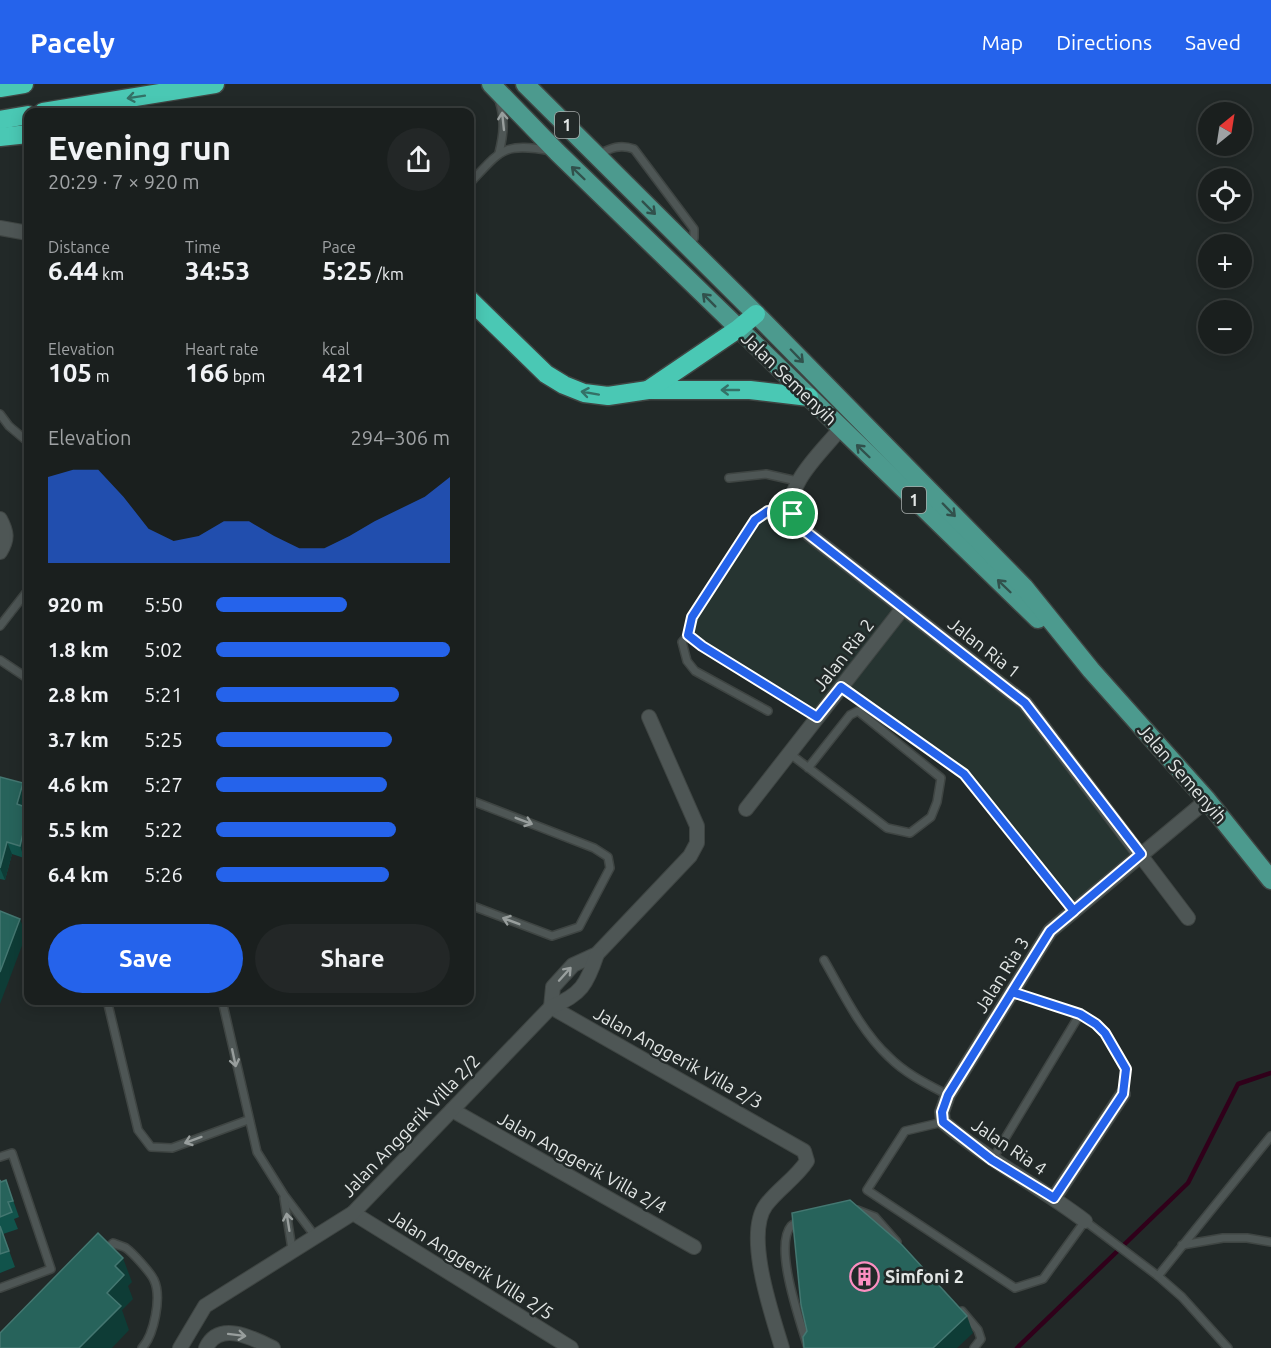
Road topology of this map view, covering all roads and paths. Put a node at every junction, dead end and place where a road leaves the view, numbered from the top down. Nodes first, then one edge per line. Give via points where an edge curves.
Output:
1 (24, 84) edge
2 (215, 84) edge
3 (525, 84) edge
4 (493, 86) edge
5 (0, 88) edge
6 (68, 108) edge
7 (24, 116) edge
8 (0, 120) edge
9 (561, 120) junction
10 (24, 134) edge
11 (0, 137) edge
12 (542, 137) junction
13 (556, 152) junction
14 (499, 153) junction
15 (596, 155) junction
16 (474, 179) edge
17 (0, 228) edge
18 (24, 232) edge
19 (689, 247) junction
20 (474, 304) edge
21 (756, 314) junction
22 (738, 329) junction
23 (648, 390) junction
24 (809, 397) junction
25 (0, 414) edge
26 (840, 429) junction
27 (24, 439) edge
28 (729, 478) dead end
29 (797, 481) junction
30 (793, 514) junction
31 (0, 519) edge
32 (0, 552) edge
33 (24, 595) edge
34 (903, 608) junction
35 (0, 626) edge
36 (688, 635) junction
37 (0, 660) edge
38 (1091, 670) junction
39 (24, 675) edge
40 (841, 687) junction
41 (768, 711) dead end
42 (649, 717) dead end
43 (817, 717) junction
44 (789, 753) junction
45 (808, 768) junction
46 (1207, 801) junction
47 (474, 803) edge
48 (746, 809) dead end
49 (1141, 854) junction
50 (1271, 880) edge
51 (474, 907) edge
52 (1074, 911) junction
53 (1188, 918) dead end
54 (597, 954) junction
55 (824, 960) dead end
56 (1012, 992) junction
57 (108, 1005) edge
58 (223, 1005) edge
59 (551, 1007) junction
60 (1080, 1014) junction
61 (1123, 1094) joint
62 (948, 1095) junction
63 (452, 1110) junction
64 (248, 1120) junction
65 (943, 1122) junction
66 (1271, 1136) edge
67 (0, 1157) edge
68 (992, 1160) junction
69 (284, 1195) junction
70 (1054, 1198) junction
71 (848, 1206) edge
72 (353, 1213) junction
73 (808, 1216) edge
74 (1085, 1221) junction
75 (315, 1236) junction
76 (1271, 1242) edge
77 (1182, 1245) junction
78 (694, 1247) dead end
79 (901, 1247) edge
80 (292, 1249) junction
81 (96, 1260) edge
82 (1158, 1276) junction
83 (0, 1288) edge
84 (959, 1308) edge
85 (142, 1348) edge
86 (180, 1348) edge
87 (206, 1348) edge
88 (273, 1348) edge
89 (571, 1348) edge
90 (782, 1348) edge
91 (808, 1348) edge
92 (974, 1348) edge
93 (1228, 1348) edge

1 - 5 highway
2 -> 6 highway
3 - 9 main road, Jalan Semenyih / 1
4 - 12 main road, Jalan Semenyih / 1
14 -> 4 lane via 504,120
7 - 8 highway
9 - 12 main road
9 - 15 main road, Jalan Semenyih / 1
10 - 11 highway
12 - 13 main road, Jalan Semenyih / 1
13 - 14 lane via 515,147
22 -> 13 main road, Jalan Semenyih / 1
14 - 16 lane
15 -> 19 main road, Jalan Semenyih / 1
15 - 19 lane via 613,147 634,149 694,229
17 - 18 street
19 - 21 main road, Jalan Semenyih / 1
23 -> 20 highway via 608,396 564,385 546,374
21 - 22 highway
21 -> 38 main road, Jalan Semenyih / 1 via 1024,587
22 - 23 highway
22 - 24 main road, Jalan Semenyih / 1
24 -> 23 highway via 750,390
24 - 26 main road, Jalan Semenyih / 1
25 - 27 lane
26 - 29 street
38 -> 26 main road, Jalan Semenyih / 1
28 - 29 lane via 766,474
29 - 30 street
30 - 34 street, Jalan Ria 1 via 801,528
30 - 36 lane via 768,511 755,520 692,617
31 - 32 street via 6,542
33 - 35 lane
34 - 40 street, Jalan Ria 2
34 - 49 street, Jalan Ria 1 via 1025,703
36 - 41 lane via 682,642 687,662 695,671
36 - 43 lane
37 - 39 lane
38 - 46 main road, Jalan Semenyih / 1
40 - 43 street, Jalan Ria 2
40 - 52 lane via 964,774
42 - 54 street, Jalan Anggerik Villa 2/2 via 697,826 697,843 690,856
43 - 44 street, Jalan Ria 2
44 - 45 lane
44 - 48 street, Jalan Ria 2
45 - 45 lane via 887,828 910,833 931,817 937,802 941,778 858,711 850,715
46 - 49 street, Jalan Ria 3
46 - 50 main road, Jalan Semenyih / 1
47 -> 51 lane via 594,848 608,857 610,868 579,927 552,936
49 - 52 street, Jalan Ria 3
49 - 53 street, Jalan Ria 1
52 - 56 street, Jalan Ria 3 via 1050,931
54 - 59 street, Jalan Anggerik Villa 2/2 via 589,979 570,999
59 -> 54 street, Jalan Anggerik Villa 2/2 via 553,987 573,965
55 - 62 lane via 862,1024 888,1057 916,1079
56 - 60 lane
56 - 62 street, Jalan Ria 3
64 -> 57 lane via 172,1148 151,1147 138,1130
58 -> 64 lane
59 - 63 street, Jalan Anggerik Villa 2/2
59 - 90 street, Jalan Anggerik Villa 2/3 via 804,1151 807,1161 801,1170 765,1206 757,1236 765,1286
60 - 61 lane via 1105,1033 1126,1069
60 - 68 lane
61 - 70 street
62 - 65 street, Jalan Ria 3
63 - 72 street, Jalan Anggerik Villa 2/2
63 - 78 street, Jalan Anggerik Villa 2/4
64 - 69 lane via 257,1152
65 - 68 street, Jalan Ria 4
65 - 74 lane via 904,1131 867,1190 1015,1288 1043,1279
66 - 77 lane
67 - 83 lane via 12,1153 51,1269
68 - 70 street, Jalan Ria 4
69 - 75 lane
80 -> 69 lane
70 - 74 street, Jalan Ria 4
71 - 79 lane via 875,1217
72 - 75 street, Jalan Anggerik Villa 2/2
72 - 89 street, Jalan Anggerik Villa 2/5
73 - 91 lane via 791,1226 786,1239 786,1269
74 - 82 lane
75 - 80 street, Jalan Anggerik Villa 2/2
76 - 77 lane via 1223,1238
77 - 82 lane
80 - 86 street, Jalan Anggerik Villa 2/2 via 205,1306
81 - 85 lane via 113,1243 125,1247 154,1280 157,1291 153,1327
82 - 93 lane
84 - 92 lane via 978,1330 981,1339
87 -> 88 street via 219,1335 238,1333

